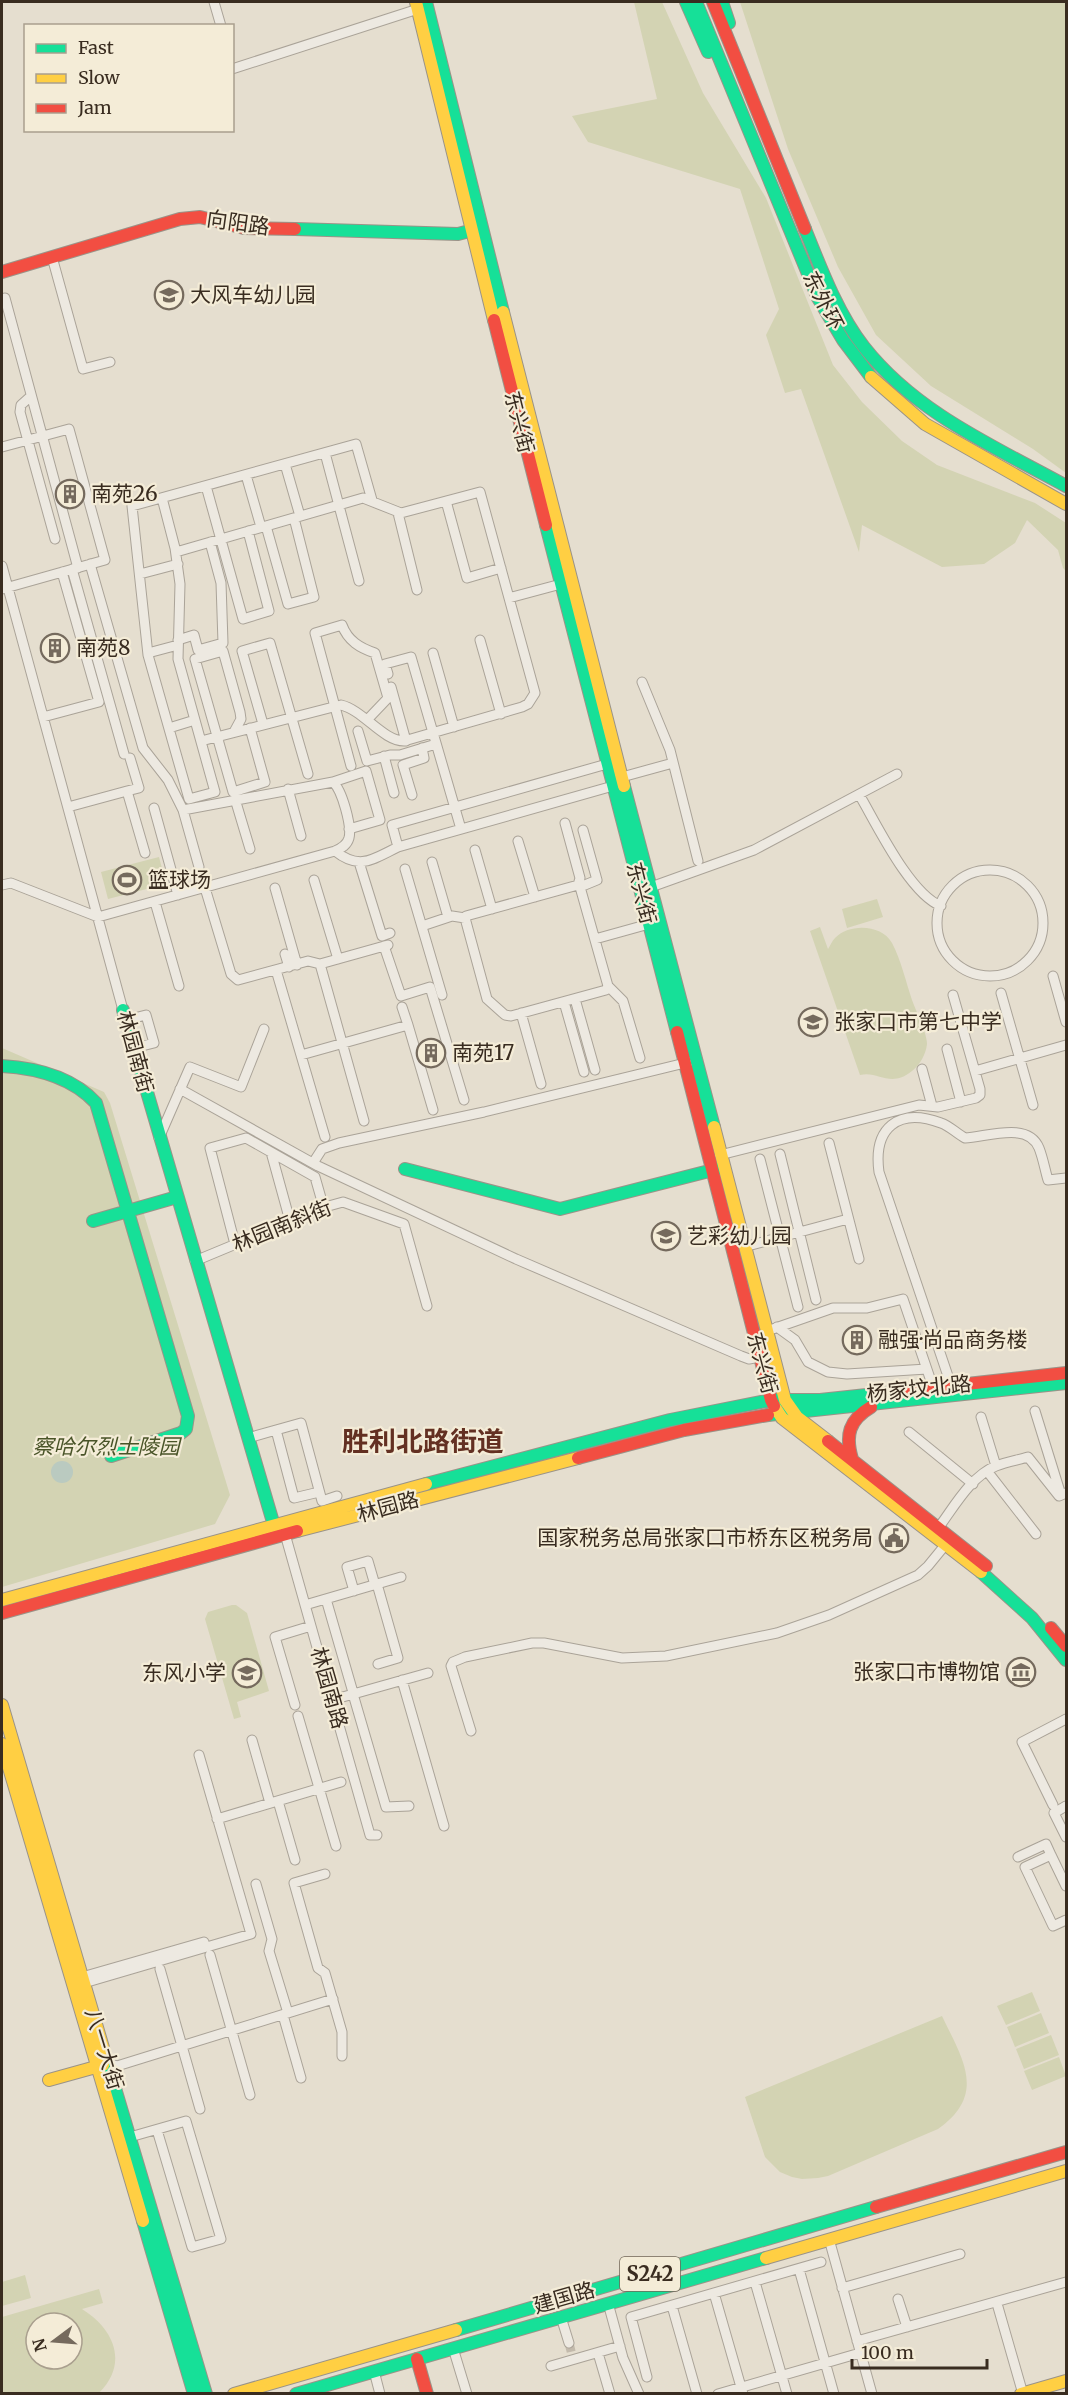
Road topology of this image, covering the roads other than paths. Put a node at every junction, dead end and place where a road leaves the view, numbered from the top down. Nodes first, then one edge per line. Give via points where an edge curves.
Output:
1 (213, 2) edge
2 (686, 2) edge
3 (696, 2) edge
4 (713, 2) edge
5 (722, 2) edge
6 (422, 5) edge
7 (220, 24) edge
8 (234, 68) edge
9 (761, 122) junction
10 (785, 217) junction
11 (476, 230) junction
12 (52, 257) junction
13 (2, 272) edge
14 (2, 299) edge
15 (110, 362) dead end
16 (31, 396) junction
17 (17, 399) dead end
18 (20, 412) junction
19 (42, 436) junction
20 (27, 440) junction
21 (2, 447) edge
22 (325, 453) junction
23 (285, 464) junction
24 (246, 475) junction
25 (206, 486) junction
26 (1066, 486) edge
27 (162, 498) junction
28 (372, 500) junction
29 (446, 501) junction
30 (1066, 504) edge
31 (339, 505) junction
32 (398, 513) junction
33 (297, 517) junction
34 (263, 526) junction
35 (248, 531) junction
36 (56, 539) dead end
37 (221, 539) junction
38 (210, 542) junction
39 (176, 552) junction
40 (90, 564) junction
41 (177, 564) junction
42 (2, 566) edge
43 (75, 568) junction
44 (501, 568) junction
45 (62, 572) junction
46 (140, 574) junction
47 (359, 581) dead end
48 (566, 583) junction
49 (5, 589) edge
50 (417, 590) dead end
51 (509, 598) junction
52 (480, 640) dead end
53 (178, 642) junction
54 (148, 653) junction
55 (433, 653) dead end
56 (642, 682) dead end
57 (335, 706) junction
58 (501, 714) junction
59 (43, 717) junction
60 (291, 717) junction
61 (195, 720) junction
62 (367, 720) junction
63 (263, 724) junction
64 (454, 727) junction
65 (168, 728) junction
66 (250, 728) junction
67 (358, 731) dead end
68 (234, 732) junction
69 (433, 733) junction
70 (217, 736) junction
71 (201, 741) junction
72 (406, 741) junction
73 (436, 744) junction
74 (422, 748) junction
75 (384, 756) junction
76 (613, 762) junction
77 (673, 764) junction
78 (351, 766) dead end
79 (308, 774) dead end
80 (897, 774) dead end
81 (333, 782) junction
82 (620, 782) junction
83 (288, 789) junction
84 (128, 791) junction
85 (394, 793) dead end
86 (412, 795) dead end
87 (860, 796) junction
88 (235, 799) junction
89 (68, 807) junction
90 (455, 807) junction
91 (154, 808) dead end
92 (183, 810) junction
93 (565, 823) dead end
94 (349, 829) junction
95 (461, 829) junction
96 (583, 830) dead end
97 (301, 836) dead end
98 (518, 841) dead end
99 (398, 847) junction
100 (250, 849) dead end
101 (475, 850) dead end
102 (335, 851) junction
103 (145, 853) dead end
104 (699, 861) dead end
105 (359, 862) junction
106 (432, 862) dead end
107 (199, 867) dead end
108 (405, 869) dead end
109 (314, 880) dead end
110 (2, 885) edge
111 (579, 886) junction
112 (651, 887) junction
113 (205, 888) junction
114 (275, 888) dead end
115 (178, 895) junction
116 (535, 897) junction
117 (155, 902) junction
118 (941, 906) junction
119 (492, 909) junction
120 (98, 917) junction
121 (448, 917) junction
122 (465, 918) junction
123 (654, 922) junction
124 (422, 926) junction
125 (390, 933) dead end
126 (595, 939) junction
127 (285, 954) dead end
128 (338, 959) junction
129 (320, 964) junction
130 (293, 966) junction
131 (276, 970) junction
132 (1053, 976) dead end
133 (179, 986) dead end
134 (608, 986) junction
135 (1000, 993) dead end
136 (441, 995) dead end
137 (953, 995) dead end
138 (575, 999) junction
139 (564, 1002) junction
140 (402, 1007) dead end
141 (521, 1013) junction
142 (125, 1015) junction
143 (1066, 1022) edge
144 (408, 1025) junction
145 (264, 1029) dead end
146 (342, 1043) junction
147 (1066, 1045) edge
148 (134, 1048) junction
149 (947, 1049) dead end
150 (301, 1055) junction
151 (640, 1058) dead end
152 (1020, 1058) junction
153 (690, 1062) junction
154 (2, 1066) edge
155 (922, 1069) dead end
156 (595, 1070) dead end
157 (975, 1071) junction
158 (584, 1072) dead end
159 (541, 1084) dead end
160 (180, 1089) junction
161 (966, 1089) dead end
162 (464, 1100) dead end
163 (965, 1101) junction
164 (1033, 1105) dead end
165 (932, 1106) junction
166 (433, 1110) dead end
167 (364, 1121) dead end
168 (325, 1137) dead end
169 (159, 1138) junction
170 (829, 1143) dead end
171 (271, 1152) junction
172 (780, 1154) dead end
173 (720, 1155) junction
174 (760, 1159) dead end
175 (313, 1163) junction
176 (405, 1169) dead end
177 (717, 1169) junction
178 (1066, 1178) edge
179 (177, 1197) junction
180 (321, 1198) dead end
181 (128, 1211) junction
182 (848, 1219) junction
183 (93, 1221) dead end
184 (290, 1221) junction
185 (799, 1232) junction
186 (780, 1237) junction
187 (235, 1244) junction
188 (744, 1247) junction
189 (859, 1259) dead end
190 (195, 1261) junction
191 (816, 1300) dead end
192 (427, 1306) dead end
193 (798, 1307) dead end
194 (772, 1329) junction
195 (760, 1357) junction
196 (927, 1369) junction
197 (1066, 1373) edge
198 (1066, 1383) edge
199 (951, 1385) junction
200 (933, 1387) junction
201 (771, 1400) junction
202 (785, 1400) junction
203 (876, 1404) junction
204 (1035, 1411) dead end
205 (792, 1412) junction
206 (778, 1413) junction
207 (748, 1417) junction
208 (981, 1417) dead end
209 (276, 1430) junction
210 (800, 1432) junction
211 (909, 1432) dead end
212 (249, 1438) junction
213 (111, 1456) dead end
214 (852, 1460) junction
215 (992, 1469) junction
216 (973, 1484) junction
217 (315, 1493) dead end
218 (1064, 1494) edge
219 (337, 1497) dead end
220 (939, 1527) junction
221 (279, 1532) junction
222 (1036, 1534) dead end
223 (948, 1540) junction
224 (401, 1577) dead end
225 (376, 1584) junction
226 (354, 1591) junction
227 (326, 1599) junction
228 (2, 1600) edge
229 (305, 1605) junction
230 (2, 1613) edge
231 (311, 1626) junction
232 (1066, 1646) edge
233 (1066, 1660) edge
234 (378, 1664) dead end
235 (428, 1673) dead end
236 (402, 1680) junction
237 (352, 1691) junction
238 (332, 1700) junction
239 (2, 1705) edge
240 (295, 1705) dead end
241 (1061, 1710) dead end
242 (298, 1716) dead end
243 (1066, 1719) edge
244 (471, 1731) dead end
245 (252, 1740) dead end
246 (2, 1744) edge
247 (199, 1755) dead end
248 (340, 1782) dead end
249 (319, 1789) junction
250 (274, 1802) junction
251 (1053, 1805) dead end
252 (409, 1806) dead end
253 (1066, 1806) edge
254 (217, 1819) junction
255 (444, 1826) dead end
256 (377, 1835) dead end
257 (1066, 1837) edge
258 (336, 1845) dead end
259 (1051, 1855) junction
260 (1018, 1857) dead end
261 (295, 1860) dead end
262 (325, 1874) dead end
263 (256, 1884) dead end
264 (1066, 1886) edge
265 (1066, 1920) edge
266 (204, 1942) dead end
267 (210, 1954) dead end
268 (160, 1969) dead end
269 (83, 1980) junction
270 (333, 1999) junction
271 (285, 2014) junction
272 (232, 2030) junction
273 (182, 2046) junction
274 (342, 2056) dead end
275 (103, 2065) junction
276 (301, 2078) dead end
277 (49, 2080) dead end
278 (250, 2095) dead end
279 (200, 2109) dead end
280 (157, 2130) junction
281 (130, 2137) junction
282 (1066, 2152) edge
283 (1066, 2171) edge
284 (829, 2239) junction
285 (960, 2254) dead end
286 (821, 2262) dead end
287 (799, 2269) junction
288 (755, 2282) junction
289 (1066, 2282) edge
290 (842, 2288) junction
291 (714, 2294) junction
292 (898, 2299) dead end
293 (608, 2303) junction
294 (672, 2306) junction
295 (998, 2307) dead end
296 (561, 2317) junction
297 (907, 2327) junction
298 (857, 2341) junction
299 (412, 2342) junction
300 (569, 2343) tunnel mouth
301 (620, 2346) junction
302 (453, 2348) junction
303 (598, 2353) junction
304 (860, 2353) junction
305 (417, 2359) junction
306 (826, 2363) junction
307 (551, 2366) dead end
308 (374, 2371) junction
309 (782, 2375) junction
310 (647, 2377) dead end
311 (1066, 2384) edge
312 (742, 2390) edge
313 (311, 2391) edge
314 (1022, 2393) edge
315 (194, 2394) edge
316 (206, 2394) edge
317 (234, 2394) edge
318 (296, 2394) edge
319 (380, 2394) edge
320 (427, 2394) edge
321 (467, 2394) edge
322 (610, 2394) edge
323 (639, 2394) edge
324 (697, 2394) edge
325 (718, 2394) edge
326 (787, 2394) edge
327 (834, 2394) edge
328 (872, 2394) edge

1 - 7 street
2 - 10 main road via 740,128
3 - 10 main road, 东外环
4 - 9 main road
5 - 9 main road
6 - 8 street
6 - 11 main road, 东兴街
9 - 26 main road via 819,265 864,347 944,420
10 - 30 main road, 东外环 via 818,298 870,376 925,424
11 - 12 main road, 向阳路 via 458,234 244,228 201,217 180,219
11 - 48 main road, 东兴街
12 - 13 main road, 向阳路
12 - 15 street via 83,369
14 - 16 street via 5,298
16 - 18 street via 21,405
16 - 19 street
17 - 18 street
18 - 20 street
19 - 20 street
19 - 40 street via 69,429 105,560
19 - 43 street
20 - 21 street
20 - 36 street
22 - 23 street
22 - 28 street via 357,444
22 - 31 street
23 - 24 street
23 - 33 street
24 - 25 street
24 - 34 street
25 - 27 street
25 - 37 street
27 - 39 street
27 - 46 street via 132,506
28 - 31 street via 363,498
28 - 32 street
29 - 32 street
29 - 44 street via 480,492
29 - 44 street via 467,578
31 - 33 street
31 - 47 street
32 - 50 street
33 - 34 street
33 - 34 street via 314,597 288,604
34 - 35 street
35 - 37 street
35 - 37 street via 269,611 243,619
37 - 38 street
38 - 39 street
38 - 53 street via 221,583 223,643 198,650 194,635
39 - 41 street
40 - 43 street
40 - 92 street via 143,748 168,780
41 - 46 street
41 - 53 street via 181,596
42 - 49 street, 林园南街
43 - 45 street
43 - 84 street via 139,788
44 - 51 street
45 - 49 street
45 - 59 street via 99,702
46 - 54 street
48 - 51 street
48 - 76 main road, 东兴街
49 - 59 street, 林园南街
51 - 58 street via 535,693 528,704
52 - 58 street
53 - 54 street
53 - 61 street via 178,659
54 - 65 street
55 - 64 street
56 - 77 street
57 - 60 street
57 - 62 street via 348,707
57 - 62 street via 315,633 342,625 355,644 375,653 388,698
57 - 78 street
58 - 64 street
59 - 89 street, 林园南街
60 - 63 street
60 - 63 street via 270,643 242,651
60 - 79 street
61 - 65 street
61 - 71 street
62 - 72 street via 394,739
63 - 66 street
64 - 69 street
65 - 71 street via 189,799 215,792
66 - 68 street
66 - 70 street via 265,782 233,792
67 - 75 street via 367,761
68 - 70 street
68 - 70 street via 240,712 223,651 195,659
69 - 72 street
69 - 72 street via 411,657 385,664
69 - 73 street
70 - 71 street
73 - 74 street
73 - 90 street
74 - 75 street
74 - 86 street via 424,758 403,765
75 - 85 street
76 - 82 main road, 东兴街
76 - 90 street
77 - 82 street
77 - 104 street
80 - 87 street
81 - 83 street
81 - 94 street via 338,787
81 - 94 street via 366,771 380,820
82 - 95 street
82 - 112 main road, 东兴街
82 - 123 main road, 东兴街
83 - 88 street
83 - 97 street
84 - 89 street
84 - 103 street
87 - 112 street via 754,850
87 - 118 street via 915,887
88 - 92 street
88 - 100 street
89 - 120 street, 林园南街
90 - 95 street
90 - 99 street via 392,825
91 - 115 street
92 - 107 street
93 - 111 street
94 - 102 street via 344,847
95 - 99 street
96 - 111 street via 597,880
98 - 116 street
99 - 105 street
101 - 119 street
102 - 105 street
102 - 113 street
105 - 125 street via 382,936
106 - 121 street
108 - 124 street
109 - 128 street
110 - 120 street via 11,883
111 - 116 street
111 - 126 street
112 - 123 main road, 东兴街
113 - 115 street
113 - 131 street via 233,978 242,980
114 - 130 street
115 - 117 street
116 - 119 street
117 - 120 street
117 - 133 street
118 - 118 street via 939,935 946,951 973,973 1008,973 1036,951 1043,917 1029,886 1015,876 999,870 966,876 952,886
119 - 122 street
120 - 142 street, 林园南街
121 - 122 street
121 - 124 street
122 - 141 street via 487,999 505,1015
123 - 126 street
123 - 153 main road, 东兴街
124 - 136 street
126 - 134 street
127 - 130 street
128 - 129 street
128 - 162 street via 386,946 401,996 430,987
129 - 130 street via 313,961
129 - 146 street
130 - 131 street
131 - 150 street
132 - 143 street
134 - 138 street via 602,993
134 - 151 street via 623,1001
135 - 152 street
137 - 157 street
138 - 139 street
138 - 156 street
139 - 141 street
139 - 158 street
140 - 144 street
141 - 159 street
142 - 148 main road, 林园南街
142 - 148 street via 146,1015 149,1024 154,1043
144 - 146 street
144 - 166 street
145 - 160 street via 241,1087 190,1068
146 - 150 street
146 - 167 street
147 - 152 street
148 - 169 main road, 林园南街
149 - 163 street
150 - 168 street
152 - 157 street
152 - 164 street
153 - 173 main road, 东兴街
153 - 175 street via 339,1143 322,1149
153 - 177 main road, 东兴街
154 - 181 main road via 45,1072 91,1096
155 - 165 street
157 - 163 street via 980,1095
160 - 169 street
160 - 175 street
161 - 163 street
163 - 165 street
165 - 173 street via 919,1105
169 - 179 main road, 林园南街
170 - 182 street
171 - 180 street via 315,1177
171 - 184 street
171 - 187 street via 246,1138 210,1148
172 - 185 street
173 - 177 main road, 东兴街
174 - 186 street
175 - 195 street via 516,1259 741,1356
176 - 177 main road via 561,1209
177 - 188 main road, 东兴街
177 - 195 main road, 东兴街
178 - 199 street via 1048,1180 1039,1146 1023,1133 965,1138 944,1124 912,1118 891,1125 883,1133 877,1159 879,1172
179 - 181 main road
179 - 190 main road, 林园南街
181 - 183 main road
181 - 213 main road via 188,1416 181,1433
182 - 185 street
182 - 189 street
184 - 187 street, 林园南斜街
184 - 192 street, 林园南斜街 via 343,1202 404,1224
185 - 186 street
185 - 191 street
186 - 188 street
186 - 193 street
187 - 190 street, 林园南斜街
188 - 194 main road, 东兴街
190 - 212 main road, 林园南街
194 - 196 street via 795,1340 808,1362 828,1372
194 - 196 street via 833,1308 867,1308 903,1299
194 - 202 main road, 东兴街
195 - 201 main road, 东兴街
196 - 200 street
197 - 199 main road, 杨家坟北路
198 - 203 main road, 杨家坟北路
199 - 200 main road, 杨家坟北路
200 - 202 main road, 杨家坟北路 via 820,1400
201 - 202 main road, 杨家坟北路
201 - 206 main road, 东兴街
201 - 221 main road, 林园路 via 670,1420
202 - 205 main road, 东兴街
203 - 205 main road, 杨家坟北路
203 - 214 main road via 855,1417 850,1425 847,1445
204 - 218 street
205 - 206 main road, 杨家坟北路
205 - 214 main road, 东兴街
206 - 207 main road, 林园路
206 - 210 main road, 东兴街
207 - 210 main road
207 - 221 main road, 林园路
208 - 215 street
209 - 212 street
209 - 217 street via 294,1498
209 - 219 street via 301,1423 322,1501
210 - 223 main road, 东兴街
211 - 216 street
212 - 221 main road, 林园南街
214 - 220 main road, 东兴街
215 - 216 street
215 - 218 street via 1028,1457 1059,1496
215 - 222 street
216 - 220 street
220 - 223 main road, 东兴街
221 - 228 main road, 林园路
221 - 229 street, 林园南路
221 - 230 main road, 林园路
223 - 232 main road, 东兴街 via 1035,1610
223 - 233 main road, 东兴街 via 1032,1618
223 - 244 street via 918,1575 829,1615 753,1639 642,1659 598,1655 544,1643 465,1657 451,1666
224 - 225 street
225 - 226 street
225 - 226 street via 368,1561 347,1567
225 - 234 street via 398,1658
226 - 227 street
227 - 229 street
227 - 237 street
229 - 231 street, 林园南路
231 - 238 street, 林园南路
231 - 240 street via 275,1637
235 - 236 street
236 - 237 street
236 - 255 street
237 - 238 street
237 - 252 street via 386,1807
238 - 256 street, 林园南路 via 370,1835
239 - 269 main road, 八一大街
241 - 243 street
242 - 249 street
243 - 251 street via 1022,1742
245 - 250 street
246 - 275 main road, 八一大街
247 - 254 street
248 - 249 street
249 - 250 street
249 - 258 street
250 - 254 street
250 - 261 street
253 - 257 street via 1054,1813
254 - 269 street via 251,1934
259 - 260 street via 1046,1844
259 - 264 street
259 - 265 street via 1025,1867 1053,1926
262 - 270 street via 294,1883 318,1968 325,1973
263 - 271 street via 272,1938 269,1951
266 - 269 street
267 - 272 street
268 - 273 street
269 - 275 main road, 八一大街
270 - 271 street
270 - 274 street via 342,2032
271 - 272 street
271 - 276 street
272 - 273 street
272 - 278 street
273 - 275 street via 117,2066
273 - 279 street
275 - 277 main road
275 - 281 main road, 八一大街
275 - 315 main road, 八一大街
280 - 280 street via 186,2121 220,2239 192,2247
280 - 281 street
281 - 316 main road, 八一大街
282 - 299 main road, 建国路 / S242
283 - 284 main road, 建国路 / S242
284 - 290 street
284 - 293 main road, 建国路 / S242
285 - 290 street
286 - 287 street
287 - 288 street
287 - 306 street
288 - 291 street
288 - 309 street
289 - 297 street
290 - 298 street
291 - 294 street
291 - 312 street
292 - 297 street
293 - 296 main road, 建国路 / S242
293 - 301 street
294 - 310 street via 630,2318
294 - 324 street
295 - 314 street
296 - 300 street
296 - 302 main road, 建国路 / S242
297 - 298 street
298 - 304 street
299 - 305 main road
299 - 317 main road, 建国路 / S242
301 - 303 street
301 - 323 street
302 - 305 main road, 建国路 / S242
302 - 321 street
303 - 307 street
303 - 322 street
304 - 306 street
304 - 328 street
305 - 308 main road, 建国路 / S242
305 - 320 main road
306 - 309 street
306 - 327 street
308 - 313 main road, 建国路 / S242
308 - 319 street
309 - 312 street
309 - 326 street
311 - 314 main road
312 - 325 street
313 - 318 main road, 建国路 / S242

